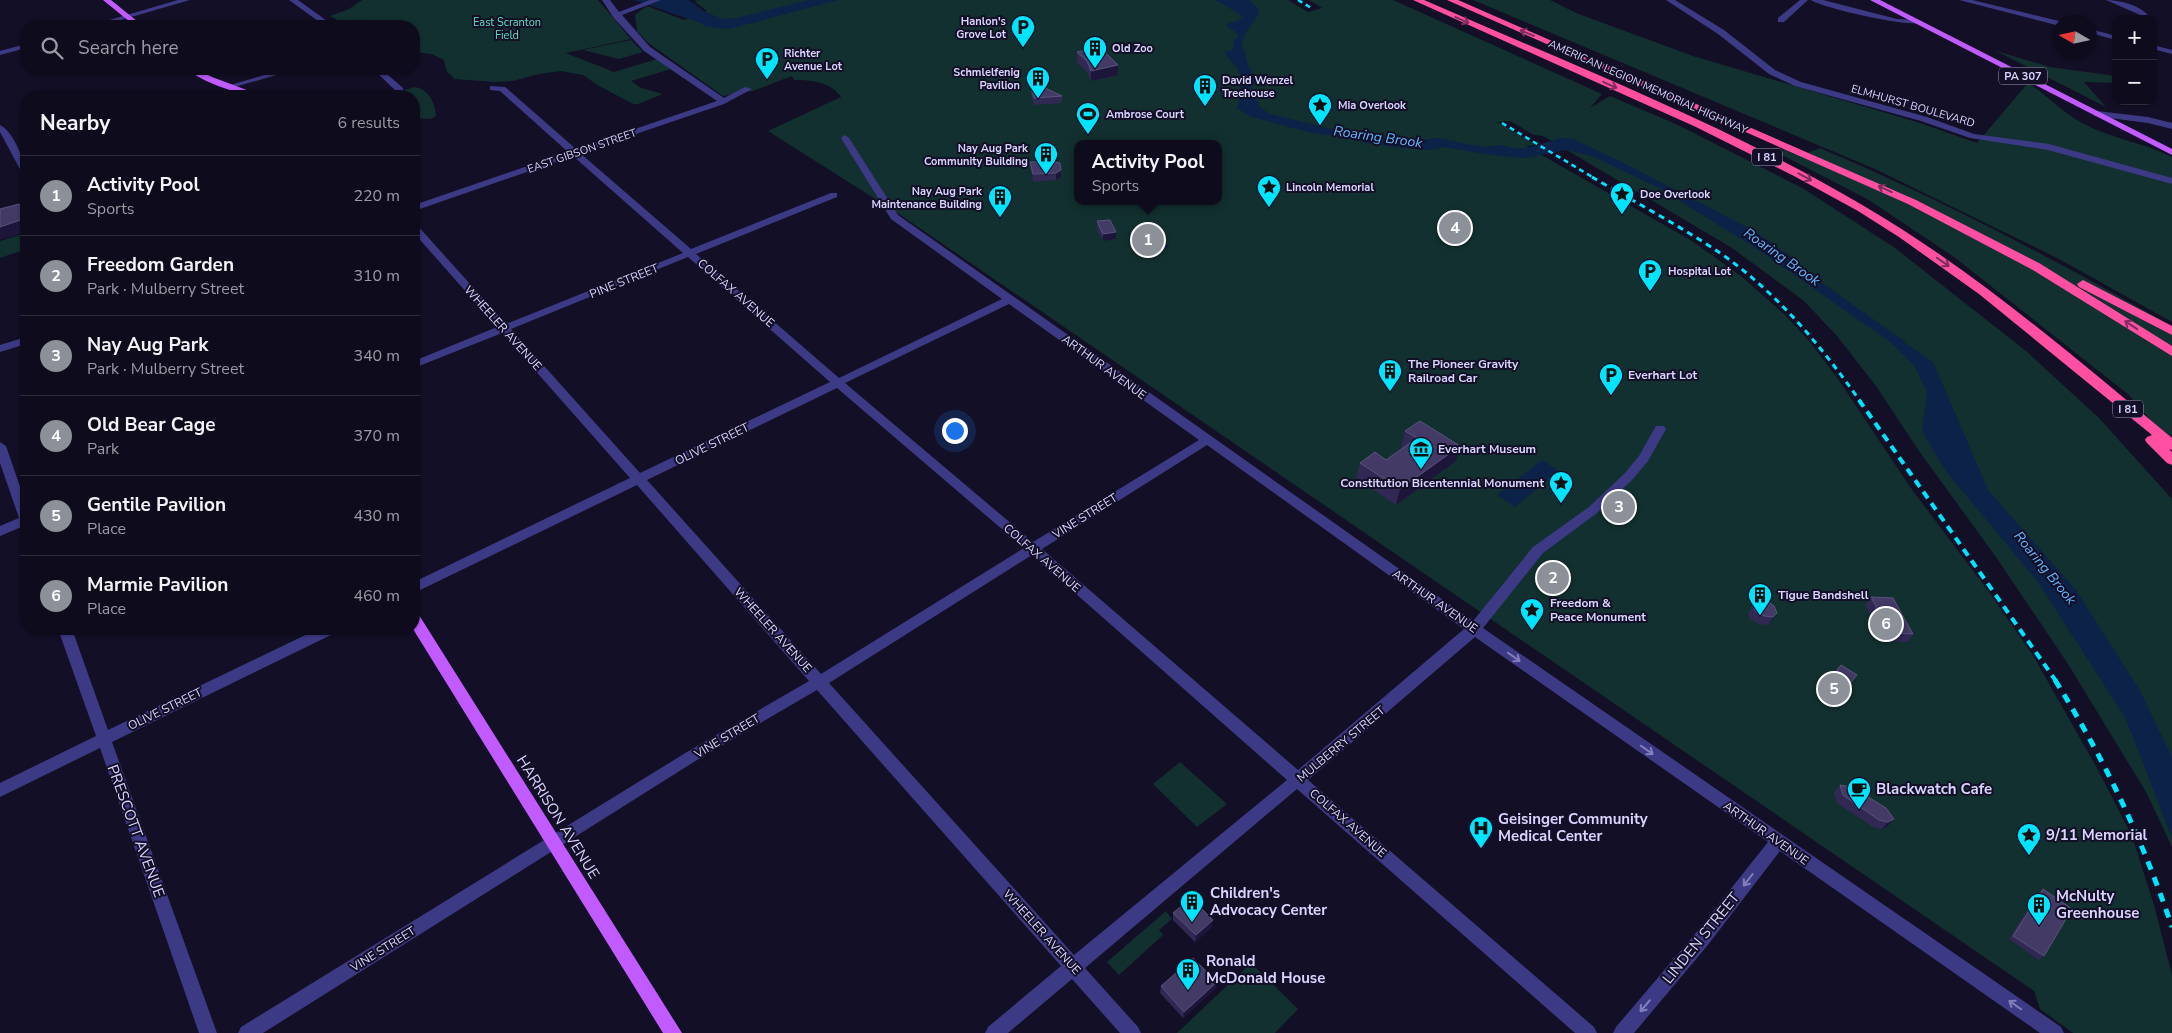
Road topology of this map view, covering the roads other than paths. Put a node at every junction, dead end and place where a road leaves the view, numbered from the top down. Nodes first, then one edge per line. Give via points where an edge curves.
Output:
1 (107, 0) edge
2 (186, 0) edge
3 (293, 0) edge
4 (606, 0) edge
5 (657, 0) edge
6 (1417, 0) edge
7 (1451, 0) edge
8 (1670, 0) edge
9 (1804, 0) edge
10 (1815, 0) edge
11 (1874, 0) edge
12 (1963, 0) edge
13 (2110, 0) edge
14 (616, 15) junction
15 (2144, 15) edge
16 (127, 17) junction
17 (116, 20) edge
18 (131, 20) edge
19 (321, 20) edge
20 (1781, 20) dead end
21 (1919, 22) junction
22 (2052, 22) edge
23 (2097, 33) edge
24 (2112, 37) edge
25 (20, 48) edge
26 (2157, 48) edge
27 (2172, 52) edge
28 (0, 53) edge
29 (201, 75) edge
30 (272, 75) edge
31 (384, 75) edge
32 (231, 86) junction
33 (493, 88) dead end
34 (748, 89) dead end
35 (243, 90) edge
36 (400, 90) dead end
37 (723, 101) junction
38 (2098, 114) junction
39 (2172, 126) edge
40 (0, 128) edge
41 (845, 138) dead end
42 (2172, 152) edge
43 (574, 154) junction
44 (20, 161) edge
45 (2172, 181) edge
46 (834, 195) dead end
47 (420, 206) edge
48 (20, 210) edge
49 (1929, 210) junction
50 (0, 216) edge
51 (420, 234) edge
52 (691, 253) junction
53 (1010, 300) junction
54 (504, 328) junction
55 (2172, 332) edge
56 (20, 342) edge
57 (0, 349) edge
58 (2172, 352) edge
59 (420, 363) edge
60 (2084, 372) junction
61 (838, 383) junction
62 (1660, 429) dead end
63 (1207, 440) junction
64 (2172, 445) edge
65 (0, 446) edge
66 (2172, 460) edge
67 (640, 480) junction
68 (20, 503) edge
69 (20, 523) edge
70 (0, 531) edge
71 (1033, 549) junction
72 (420, 585) edge
73 (420, 629) edge
74 (1474, 629) junction
75 (67, 635) edge
76 (318, 635) edge
77 (818, 682) junction
78 (103, 738) junction
79 (1298, 780) junction
80 (0, 790) edge
81 (554, 842) junction
82 (1778, 842) junction
83 (1073, 967) junction
84 (208, 1033) edge
85 (247, 1033) edge
86 (673, 1033) edge
87 (994, 1033) edge
88 (1132, 1033) edge
89 (1588, 1033) edge
90 (1622, 1033) edge
91 (2055, 1033) edge

1 - 16 main road
2 - 16 street
3 - 19 street
4 - 14 street
5 - 14 street
6 -> 60 highway, AMERICAN LEGION MEMORIAL HIGHWAY / I 81 via 1704,126 1831,191 1957,271
49 -> 7 highway, AMERICAN LEGION MEMORIAL HIGHWAY / I 81
8 - 45 street, ELMHURST BOULEVARD via 1721,32 1772,72 1798,84 1924,119 1972,136 2049,147
9 - 20 street
10 - 21 street via 1897,21
11 - 21 main road, PA 307
12 - 22 street
13 - 15 street
14 - 37 street via 647,49
16 - 17 street
16 - 18 main road
21 - 38 main road, PA 307
23 - 24 street
25 - 28 street
26 - 27 street
29 - 32 main road
30 - 32 street
31 - 36 street
32 - 35 main road
33 - 43 street, COLFAX AVENUE via 502,89
34 - 37 street, EAST GIBSON STREET
37 - 43 street, EAST GIBSON STREET
38 - 39 street
38 - 42 main road, PA 307
40 - 44 street
41 - 53 street, ARTHUR AVENUE via 894,217
43 - 47 street, EAST GIBSON STREET
43 - 52 street, COLFAX AVENUE
46 - 52 street, PINE STREET
48 - 50 street
49 - 55 highway via 2015,248
58 -> 49 highway, AMERICAN LEGION MEMORIAL HIGHWAY / I 81 via 2035,266
51 - 54 street, WHEELER AVENUE
52 - 54 street, PINE STREET
52 - 61 street, COLFAX AVENUE
53 - 61 street, OLIVE STREET
53 - 63 street, ARTHUR AVENUE
54 - 59 street, PINE STREET
54 - 67 street, WHEELER AVENUE
56 - 57 street
60 - 64 highway, AMERICAN LEGION MEMORIAL HIGHWAY / I 81
60 - 66 highway
61 - 67 street, OLIVE STREET
61 - 71 street, COLFAX AVENUE
62 - 74 street, MULBERRY STREET via 1644,458 1629,476 1593,510 1538,550
63 - 71 street, VINE STREET
63 - 74 street, ARTHUR AVENUE
65 - 68 street
67 - 72 street, OLIVE STREET
67 - 77 street, WHEELER AVENUE
69 - 70 street
71 - 77 street, VINE STREET
71 - 79 street, COLFAX AVENUE
73 - 81 main road, HARRISON AVENUE
74 - 79 street, MULBERRY STREET
74 -> 82 street, ARTHUR AVENUE
75 - 78 street, PRESCOTT AVENUE
76 - 78 street, OLIVE STREET
77 - 81 street, VINE STREET
77 - 83 street, WHEELER AVENUE
78 - 80 street, OLIVE STREET
78 - 84 street, PRESCOTT AVENUE
79 - 83 street, MULBERRY STREET
79 - 89 street, COLFAX AVENUE
81 - 85 street, VINE STREET
81 - 86 main road, HARRISON AVENUE
82 -> 90 street, LINDEN STREET
91 -> 82 street, ARTHUR AVENUE
83 - 87 street, MULBERRY STREET
83 - 88 street, WHEELER AVENUE

